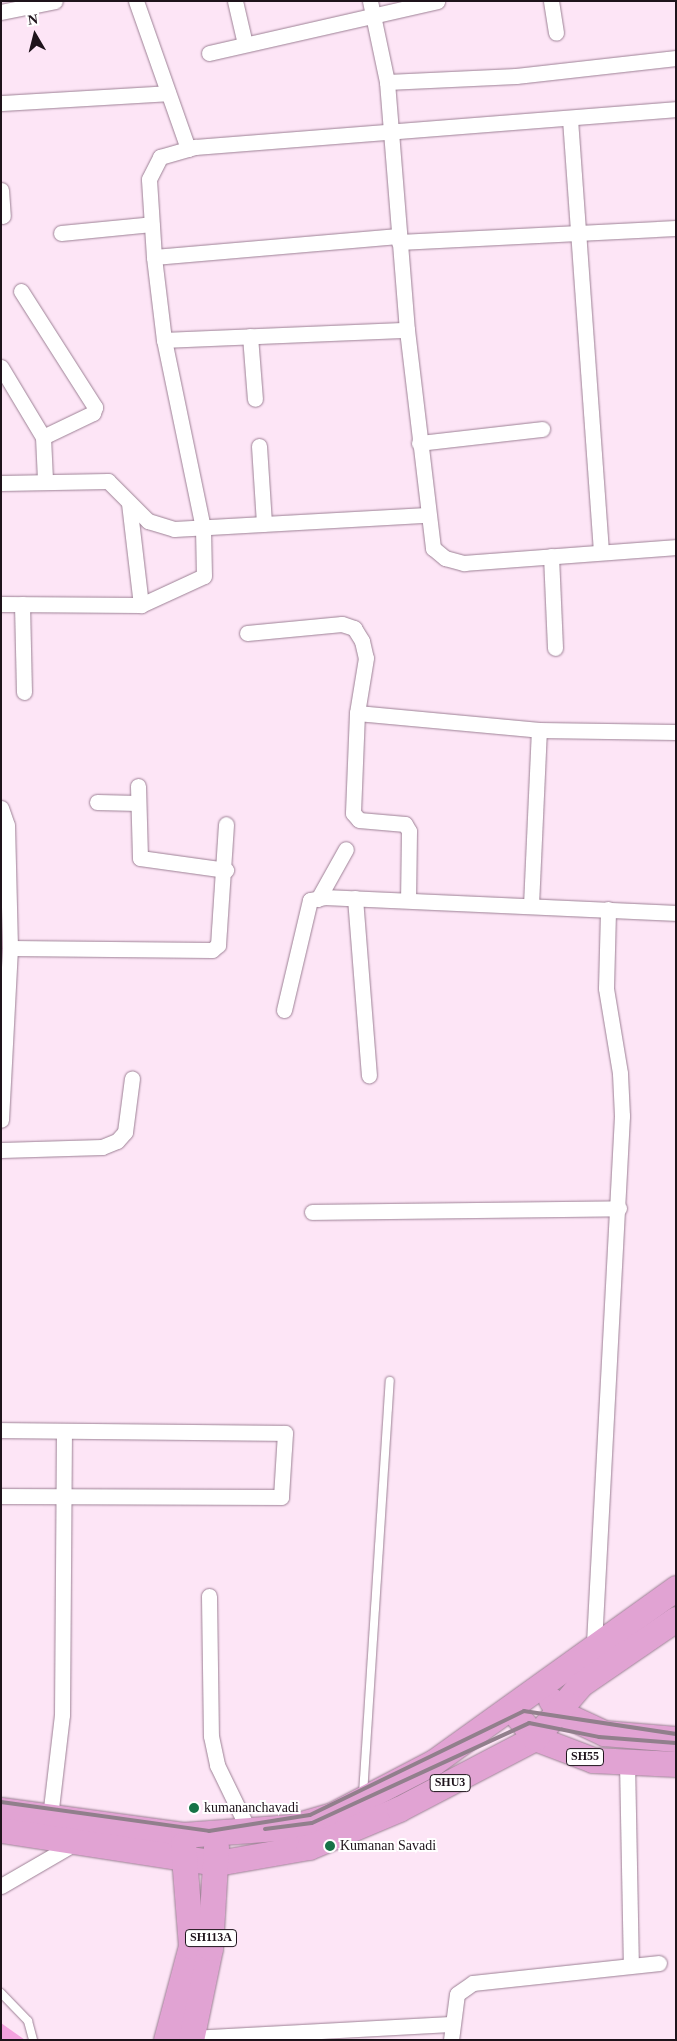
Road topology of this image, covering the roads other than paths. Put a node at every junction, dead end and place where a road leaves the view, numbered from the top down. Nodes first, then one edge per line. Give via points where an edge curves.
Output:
1 (55, 1) edge
2 (136, 1) edge
3 (235, 1) edge
4 (437, 1) edge
5 (551, 1) edge
6 (372, 8) edge
7 (1, 12) edge
8 (556, 33) dead end
9 (245, 44) junction
10 (209, 53) dead end
11 (676, 58) edge
12 (386, 82) junction
13 (168, 93) junction
14 (1, 103) edge
15 (676, 109) edge
16 (570, 119) junction
17 (391, 131) junction
18 (188, 149) junction
19 (1, 190) edge
20 (3, 216) dead end
21 (152, 224) junction
22 (676, 228) edge
23 (575, 232) junction
24 (61, 233) dead end
25 (399, 239) junction
26 (154, 257) junction
27 (21, 291) dead end
28 (407, 330) junction
29 (250, 336) junction
30 (164, 340) junction
31 (1, 368) edge
32 (8, 392) edge
33 (255, 399) dead end
34 (542, 429) dead end
35 (43, 437) junction
36 (419, 443) junction
37 (259, 446) dead end
38 (45, 480) junction
39 (1, 483) edge
40 (129, 503) junction
41 (427, 515) junction
42 (264, 524) junction
43 (203, 528) junction
44 (676, 546) edge
45 (601, 552) junction
46 (551, 556) junction
47 (1, 604) edge
48 (22, 604) junction
49 (141, 605) junction
50 (247, 634) dead end
51 (556, 648) dead end
52 (24, 692) dead end
53 (357, 713) junction
54 (539, 730) junction
55 (676, 732) edge
56 (138, 786) dead end
57 (98, 802) dead end
58 (138, 803) junction
59 (1, 808) edge
60 (226, 824) dead end
61 (346, 849) dead end
62 (226, 870) junction
63 (318, 898) junction
64 (356, 898) junction
65 (408, 900) junction
66 (531, 905) junction
67 (608, 909) junction
68 (676, 913) edge
69 (10, 948) junction
70 (5, 982) edge
71 (284, 1010) dead end
72 (369, 1075) dead end
73 (132, 1078) dead end
74 (1, 1120) edge
75 (1, 1150) edge
76 (619, 1208) junction
77 (312, 1212) dead end
78 (390, 1381) dead end
79 (1, 1430) edge
80 (64, 1431) junction
81 (63, 1495) junction
82 (1, 1496) edge
83 (676, 1588) edge
84 (208, 1596) dead end
85 (676, 1619) edge
86 (594, 1643) junction
87 (608, 1665) junction
88 (586, 1681) junction
89 (541, 1685) junction
90 (511, 1708) junction
91 (558, 1712) junction
92 (595, 1729) junction
93 (535, 1738) junction
94 (676, 1739) edge
95 (627, 1762) junction
96 (676, 1764) edge
97 (362, 1799) junction
98 (1, 1810) edge
99 (50, 1817) junction
100 (1, 1830) edge
101 (250, 1833) junction
102 (216, 1834) junction
103 (183, 1835) junction
104 (78, 1841) junction
105 (142, 1848) junction
106 (184, 1860) junction
107 (217, 1863) junction
108 (1, 1886) edge
109 (191, 1915) junction
110 (659, 1962) dead end
111 (631, 1965) junction
112 (1, 1993) edge
113 (451, 2024) junction
114 (191, 2039) edge
115 (33, 2040) edge
116 (166, 2040) edge
117 (451, 2040) edge

1 - 7 street
2 - 13 street
3 - 9 street
4 - 6 street
5 - 8 street
6 - 9 street
6 - 12 street
9 - 10 street
11 - 12 street via 534,75
12 - 17 street
13 - 14 street
13 - 18 street
15 - 16 street
16 - 17 street
16 - 23 street
17 - 18 street
17 - 25 street
18 - 21 street via 171,152 151,167
19 - 20 street
21 - 24 street
21 - 26 street
22 - 23 street
23 - 25 street
23 - 45 street
25 - 26 street
25 - 28 street
26 - 30 street
27 - 35 street via 95,407 93,413
28 - 29 street
28 - 36 street
29 - 30 street
29 - 33 street
30 - 43 street
31 - 32 street
32 - 35 street
34 - 36 street
35 - 38 street
36 - 41 street
37 - 42 street
38 - 39 street
38 - 40 street via 108,480
40 - 43 street via 160,526
40 - 49 street
41 - 42 street
41 - 46 street via 433,548 445,558 464,563
42 - 43 street
43 - 49 street via 204,576
44 - 45 street
45 - 46 street
46 - 51 street
47 - 48 street
48 - 49 street
48 - 52 street
50 - 53 street via 330,624 354,628 366,658
53 - 54 street
53 - 65 street via 353,813 359,820 405,824 409,832
54 - 55 street
54 - 66 street
56 - 58 street
57 - 58 street
58 - 62 street via 140,858
59 - 69 street via 7,825
60 - 62 street
61 - 63 street
62 - 69 street via 218,945 212,950
63 - 64 street
63 - 71 street via 305,906
64 - 65 street
64 - 72 street
65 - 66 street
66 - 67 street
67 - 68 street
67 - 76 street via 606,996 620,1073 622,1116
69 - 70 street
70 - 74 street
73 - 75 street via 125,1132 117,1141 102,1147
76 - 77 street
76 - 86 street
78 - 97 lane
79 - 80 street
80 - 81 street
80 - 81 street via 285,1433 281,1497
81 - 82 street
81 - 99 street via 62,1715
83 - 86 main road, SHU3
84 - 101 street via 211,1736 217,1765
85 - 87 main road, SHU3
86 - 87 street
86 - 89 main road, SHU3
87 - 88 main road, SHU3
88 - 91 main road, SHU3
88 - 92 main road via 585,1696
89 - 90 main road, SHU3
89 - 91 main road
90 - 93 main road
90 - 97 main road, SHU3 via 434,1762
91 - 92 main road, SH55
91 - 93 main road, SHU3
92 - 94 main road, SH55
93 - 95 main road, SH55 via 593,1760
93 - 107 main road, SHU3 via 399,1808 308,1847
95 - 96 main road, SH55
95 - 111 street
97 - 101 main road, SHU3 via 332,1815
98 - 99 main road, SHU3
99 - 103 main road, SHU3
100 - 104 main road, SHU3
101 - 102 main road, SHU3
102 - 103 main road, SHU3
102 - 107 main road, SH113A
103 - 106 main road, SH113A
104 - 105 main road, SHU3
104 - 108 street
105 - 106 main road, SHU3
105 - 109 main road via 178,1886
106 - 107 main road, SHU3
106 - 109 main road, SH113A
107 - 114 main road, SH113A via 210,1948
109 - 116 main road, SH113A via 184,1983
110 - 111 street
111 - 113 street via 474,1983 457,1994
112 - 115 lane via 28,2021
113 - 114 street
113 - 117 street

